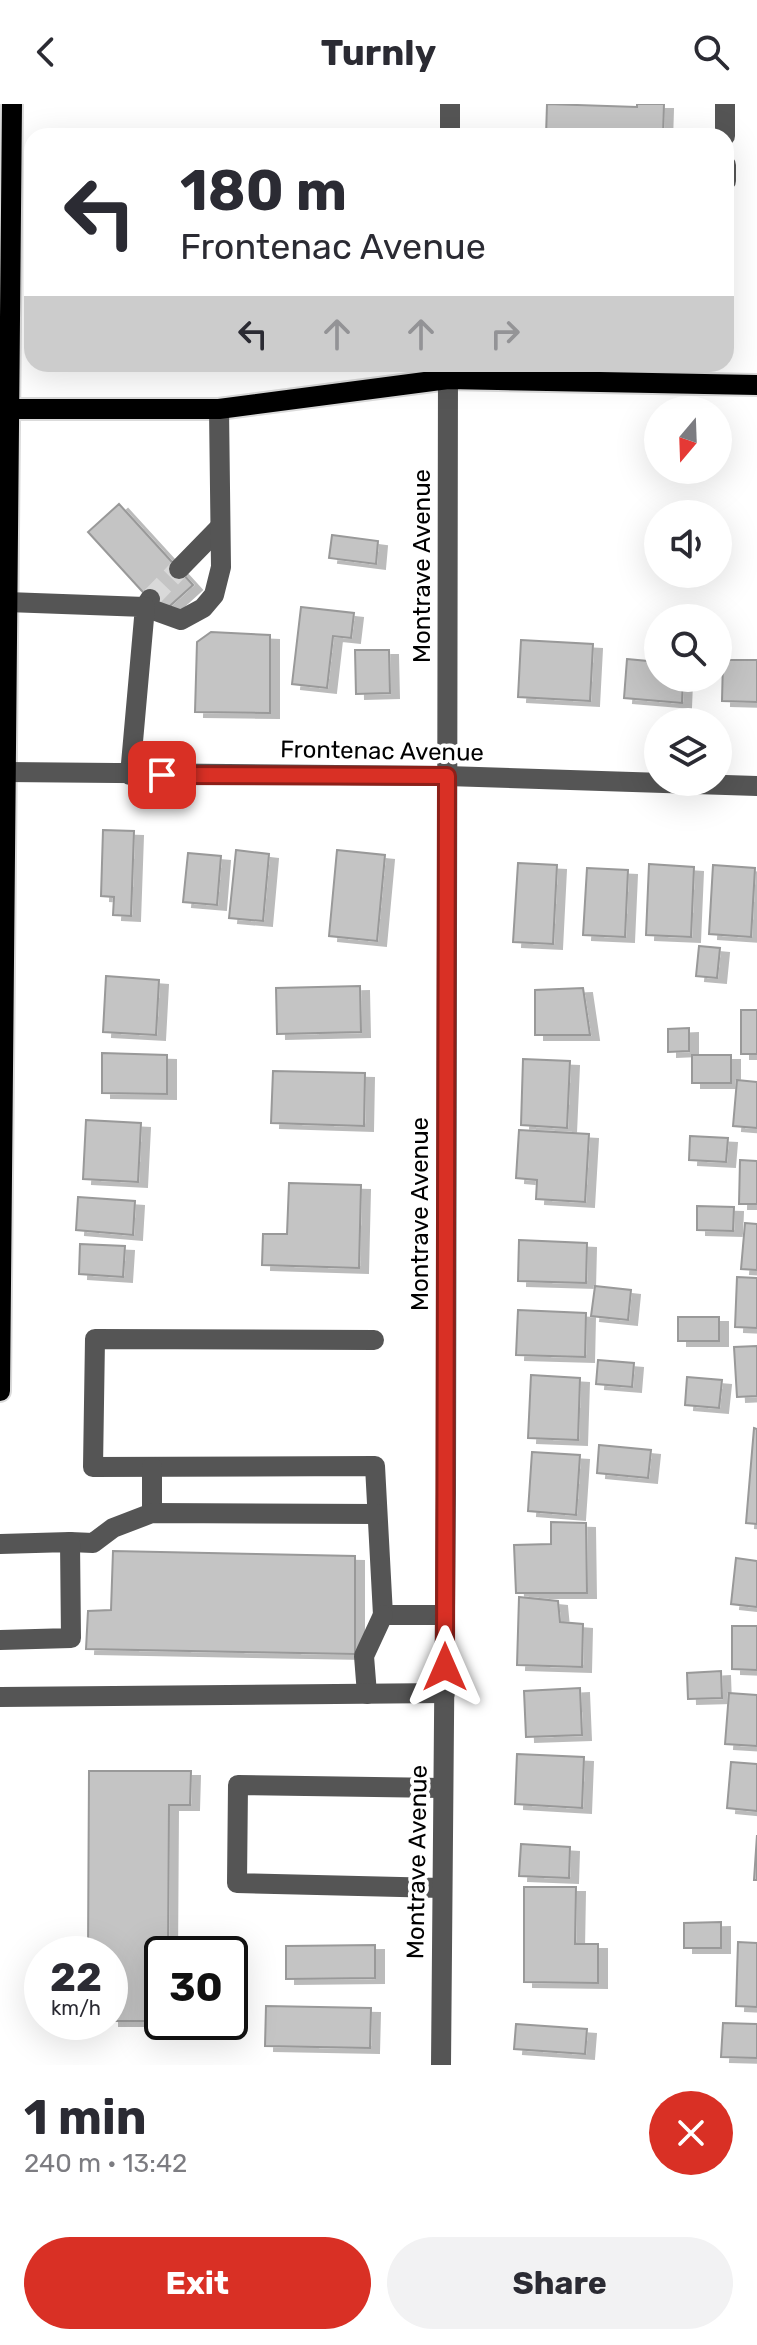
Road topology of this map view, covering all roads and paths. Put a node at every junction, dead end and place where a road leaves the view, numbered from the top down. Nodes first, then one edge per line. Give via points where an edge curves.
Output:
1 (12, 104) edge
2 (450, 104) edge
3 (725, 104) edge
4 (450, 128) edge
5 (725, 128) edge
6 (448, 372) edge
7 (757, 385) edge
8 (5, 409) edge
9 (219, 409) junction
10 (220, 527) junction
11 (179, 569) tunnel mouth
12 (7, 602) junction
13 (148, 603) junction
14 (5, 772) junction
15 (130, 775) junction
16 (447, 776) junction
17 (757, 786) edge
18 (374, 1340) dead end
19 (0, 1391) edge
20 (152, 1467) junction
21 (152, 1513) junction
22 (377, 1514) junction
23 (70, 1542) junction
24 (0, 1544) edge
25 (383, 1615) junction
26 (445, 1615) junction
27 (0, 1640) edge
28 (445, 1693) junction
29 (367, 1694) junction
30 (0, 1697) edge
31 (443, 1788) junction
32 (442, 1888) junction
33 (441, 2065) edge

1 - 8 main road
2 - 4 street
3 - 5 street
6 - 7 main road
6 - 9 main road
6 - 16 street, Montrave Avenue
8 - 9 main road
8 - 12 main road
9 - 10 street
10 - 11 street
10 - 13 street via 221,567 214,595 203,608 181,620
12 - 13 street
12 - 14 main road
13 - 15 street
14 - 15 street, Frontenac Avenue
14 - 19 main road
15 - 16 street, Frontenac Avenue
16 - 17 street, Frontenac Avenue
16 - 26 street, Montrave Avenue
18 - 20 street via 95,1339 93,1467
20 - 21 street
20 - 22 street via 375,1466
21 - 22 street
21 - 23 street via 113,1528 93,1543
22 - 25 street
23 - 24 street
23 - 27 street via 71,1638
25 - 26 street
25 - 29 street via 364,1656
26 - 28 street, Montrave Avenue
28 - 29 street
28 - 31 street, Montrave Avenue
29 - 30 street
31 - 32 street, Montrave Avenue
31 - 32 street via 238,1785 237,1883
32 - 33 street, Montrave Avenue

